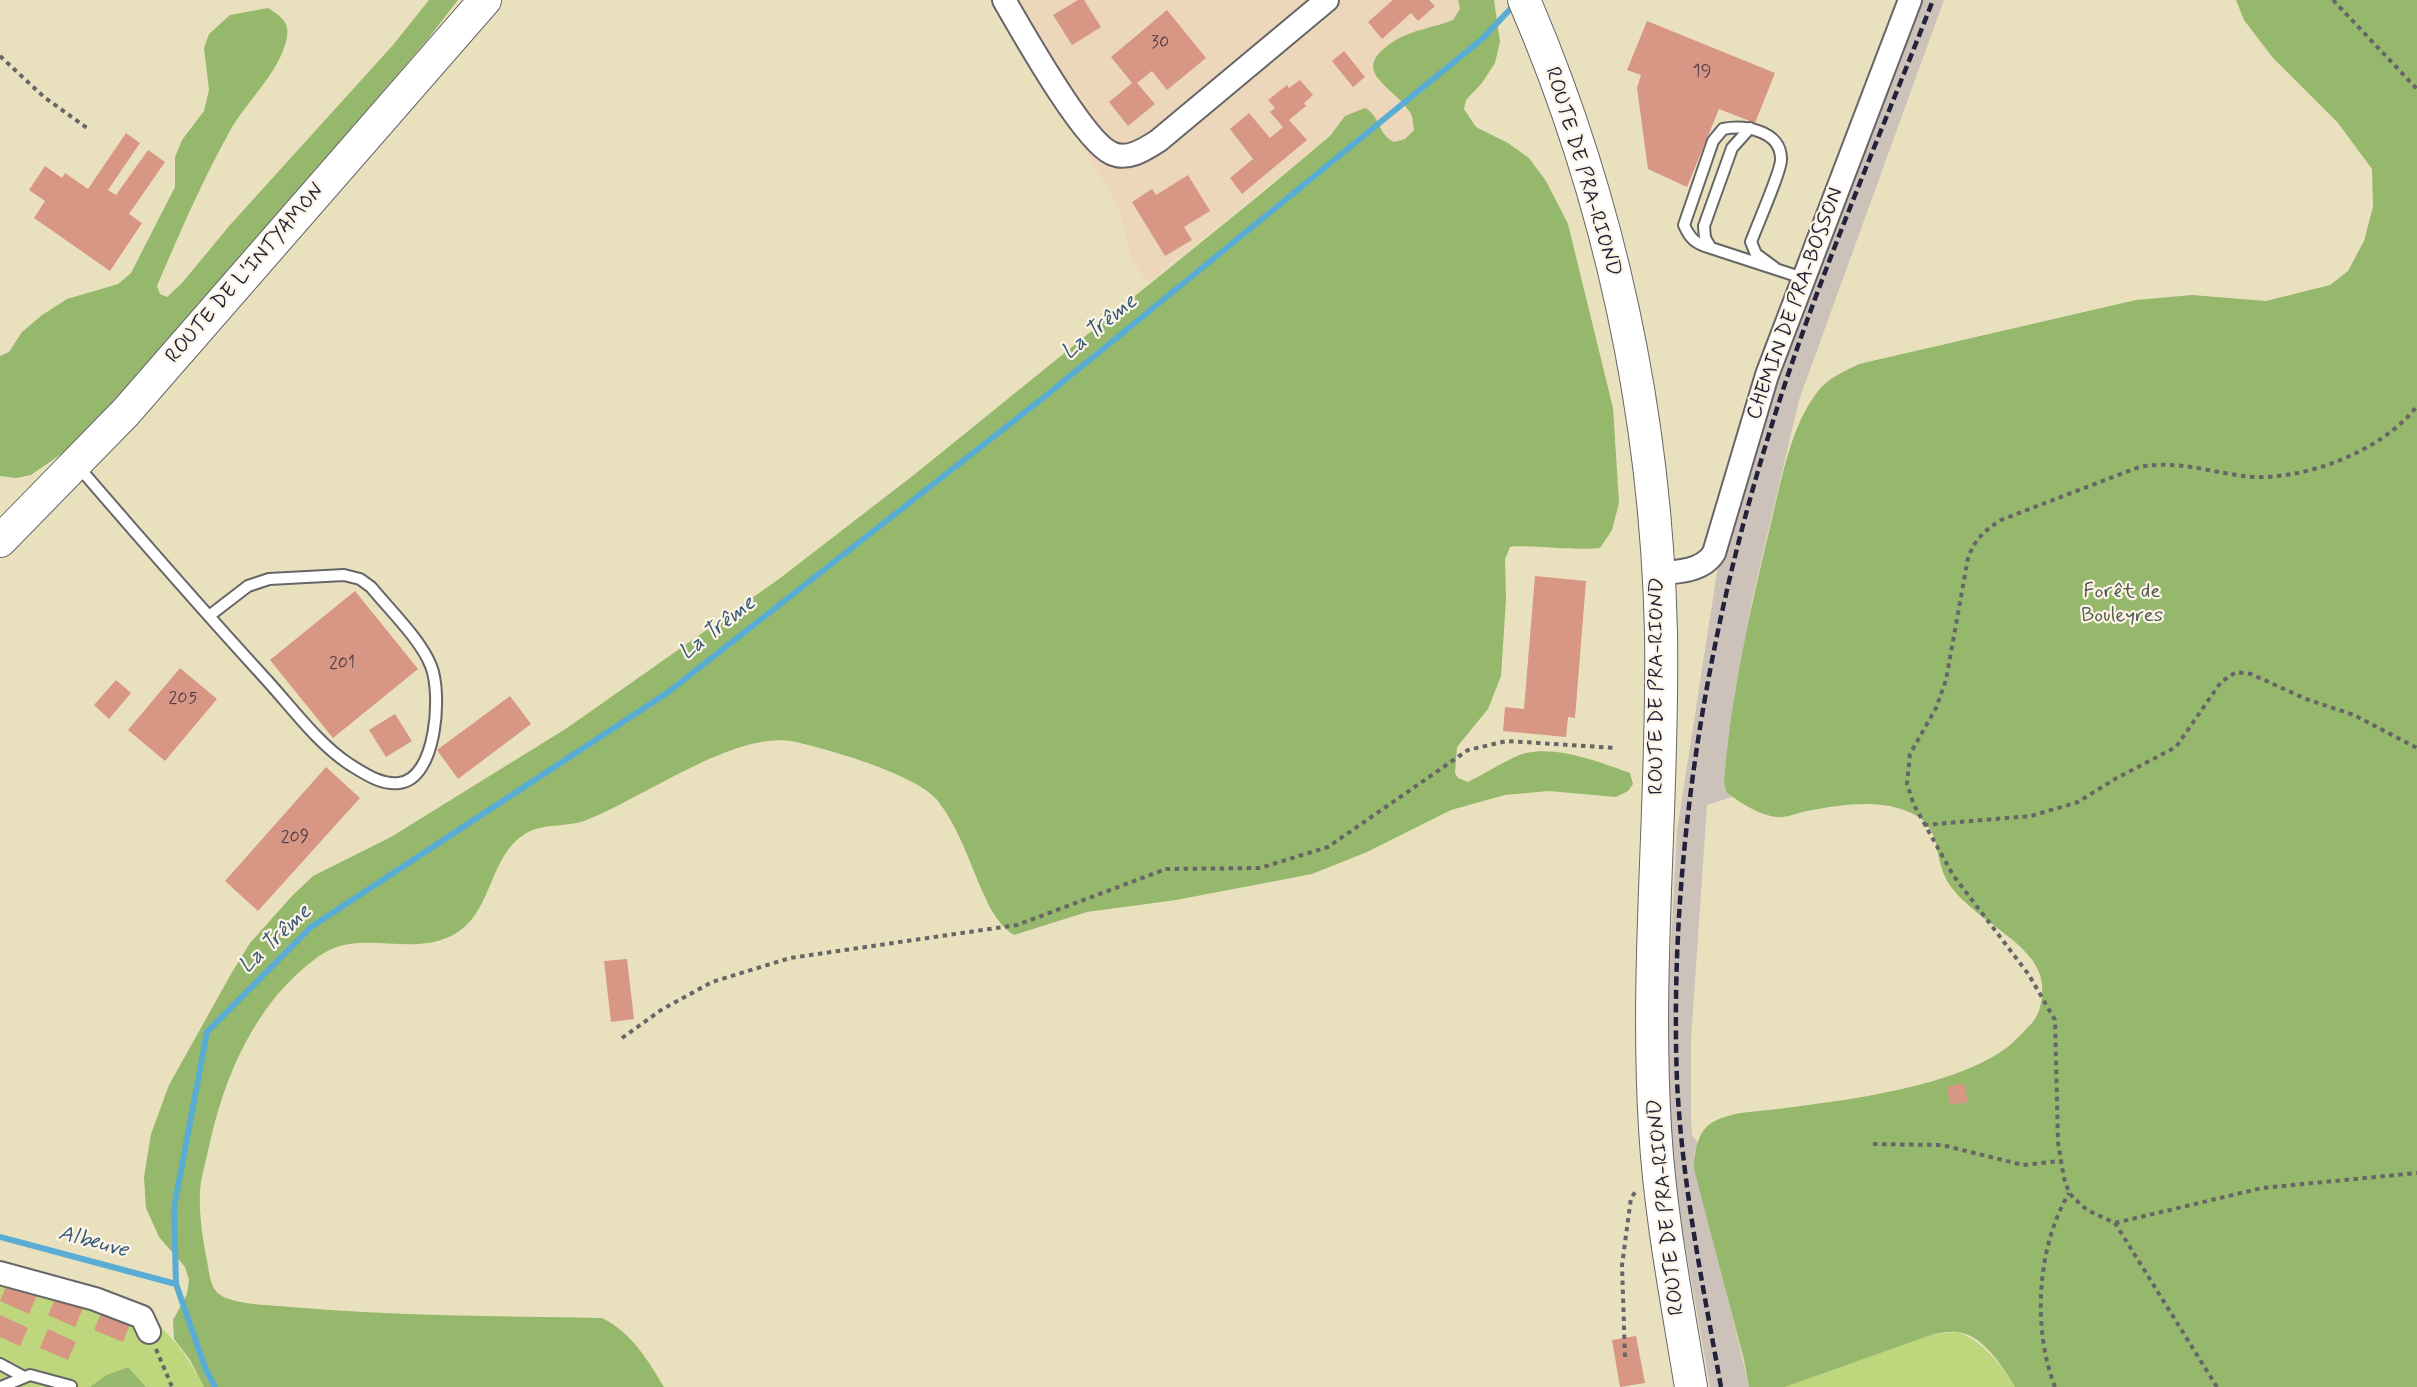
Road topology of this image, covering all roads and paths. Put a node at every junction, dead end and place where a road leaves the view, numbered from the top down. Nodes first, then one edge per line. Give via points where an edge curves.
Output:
1 (485, 0) edge
2 (1004, 0) edge
3 (1328, 0) edge
4 (1524, 0) edge
5 (1910, 0) edge
6 (2333, 0) edge
7 (0, 56) edge
8 (2417, 89) edge
9 (87, 128) dead end
10 (1750, 128) junction
11 (1711, 248) junction
12 (1774, 268) junction
13 (1803, 278) junction
14 (2417, 406) edge
15 (76, 465) junction
16 (0, 541) edge
17 (1658, 573) junction
18 (209, 616) junction
19 (1616, 748) dead end
20 (2417, 748) edge
21 (1924, 825) junction
22 (622, 1038) dead end
23 (1873, 1144) dead end
24 (2060, 1161) junction
25 (1659, 1171) junction
26 (2417, 1173) edge
27 (2069, 1193) junction
28 (2115, 1223) junction
29 (0, 1273) edge
30 (149, 1332) joint
31 (1625, 1357) dead end
32 (0, 1364) edge
33 (22, 1376) junction
34 (71, 1386) edge
35 (1, 1387) edge
36 (172, 1387) edge
37 (1691, 1387) edge
38 (2055, 1387) edge
39 (2217, 1387) edge

1 - 15 main road, ROUTE DE L'INTYAMON
2 - 3 street via 1083,128 1104,149 1123,156 1158,141
4 - 17 main road, ROUTE DE PRA-RIOND via 1591,184 1627,330 1646,444
5 - 13 street, CHEMIN DE PRA-BOSSON
6 - 8 path
7 - 9 path via 44,98
10 - 11 lane via 1732,148 1704,226
10 - 11 lane via 1740,125 1723,129 1713,141 1684,225 1689,238
10 - 12 lane via 1763,132 1776,144 1782,159 1751,242 1756,254
11 - 12 lane
12 - 13 lane
13 - 17 street, CHEMIN DE PRA-BOSSON via 1767,375 1714,553 1699,566
14 - 21 path via 2391,433 2374,444 2316,467 2288,474 2245,476 2158,463 2012,516 1983,531 1968,558 1946,680 1936,708 1910,754 1907,784
15 - 16 main road, ROUTE DE L'INTYAMON
15 - 18 lane
17 - 25 main road, ROUTE DE PRA-RIOND via 1661,691 1654,1076
18 - 18 lane via 346,762 386,782 401,783 419,770 433,735 436,706 431,666 371,587 360,579 331,575 256,582
19 - 22 path via 1507,741 1468,750 1328,847 1260,868 1166,869 1017,925 790,958 712,981
20 - 21 path via 2354,715 2251,674 2236,672 2221,682 2176,747 2078,802 2031,816
21 - 24 path via 1953,875 2029,975 2055,1020
23 - 24 path via 1942,1145 2023,1165
24 - 27 path
25 - 31 path via 1641,1183 1631,1198 1622,1265
25 - 37 main road, ROUTE DE PRA-RIOND
26 - 28 path via 2262,1188
27 - 28 path via 2087,1210
27 - 38 path via 2046,1245 2041,1304 2048,1368
28 - 39 path
29 - 30 street via 95,1299 142,1317
30 - 36 path
32 - 33 lane
33 - 34 lane
33 - 35 lane

